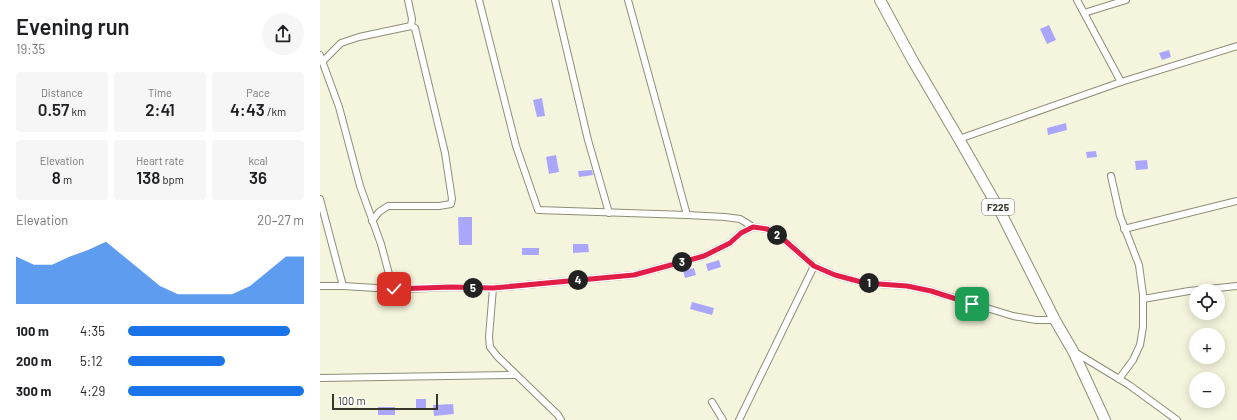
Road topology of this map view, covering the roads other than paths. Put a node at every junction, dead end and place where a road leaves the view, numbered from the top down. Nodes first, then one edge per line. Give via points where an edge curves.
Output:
1 (408, 0) edge
2 (479, 0) edge
3 (555, 0) edge
4 (628, 0) edge
5 (880, 0) edge
6 (1078, 0) edge
7 (1126, 0) edge
8 (1084, 13) junction
9 (411, 26) junction
10 (1237, 46) edge
11 (322, 58) edge
12 (1121, 82) junction
13 (959, 139) junction
14 (1111, 176) dead end
15 (1237, 200) edge
16 (320, 201) edge
17 (609, 213) junction
18 (687, 215) junction
19 (372, 222) junction
20 (753, 227) junction
21 (1124, 229) junction
22 (814, 266) junction
23 (320, 286) edge
24 (343, 286) junction
25 (1237, 286) edge
26 (493, 288) junction
27 (394, 289) junction
28 (1143, 299) junction
29 (1055, 320) junction
30 (1073, 351) junction
31 (516, 375) junction
32 (320, 378) edge
33 (1119, 379) junction
34 (712, 402) dead end
35 (561, 420) edge
36 (723, 420) edge
37 (739, 420) edge
38 (1105, 420) edge
39 (1177, 420) edge

1 - 9 street
2 - 17 street via 516,146 537,209
3 - 17 street via 588,140
4 - 18 street
5 - 13 main road, F225
6 - 8 street
7 - 8 street
8 - 12 street
9 - 11 street via 341,43
9 - 19 street via 415,28 440,131 452,200 451,204 439,206 388,206 379,212
10 - 12 street
11 - 19 street
12 - 13 street
13 - 29 main road, F225 via 999,209
14 - 21 street
15 - 21 street
16 - 24 street
17 - 18 street
18 - 20 street via 740,219
19 - 27 street
20 - 22 street via 767,229 782,238
20 - 26 street via 730,243 704,256 634,275
21 - 28 street via 1138,265
22 - 29 street via 865,283 907,286 1013,316
22 - 37 street
23 - 24 street
24 - 27 street
25 - 28 street
26 - 27 street
26 - 31 street via 490,347
28 - 33 street via 1140,345
29 - 30 main road, F225
30 - 33 street
30 - 38 main road, F225
31 - 32 street
31 - 35 street
33 - 39 street
34 - 36 street

